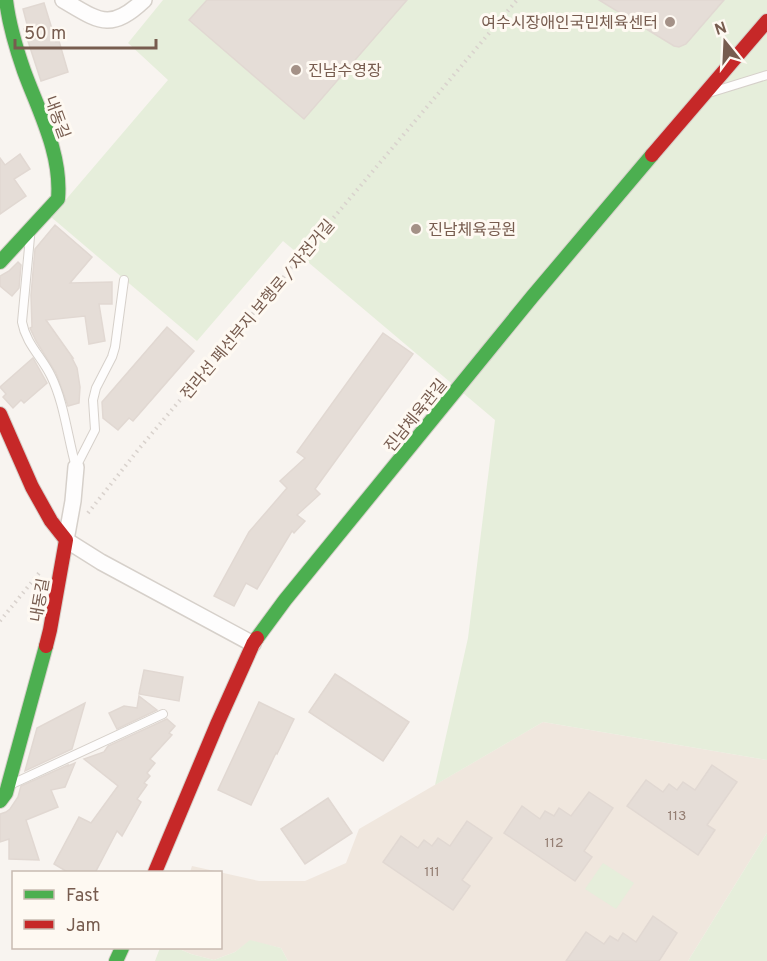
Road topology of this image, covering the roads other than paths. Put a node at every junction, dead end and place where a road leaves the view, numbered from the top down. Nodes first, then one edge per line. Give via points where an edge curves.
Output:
1 (6, 0) edge
2 (63, 0) edge
3 (144, 0) edge
4 (767, 21) edge
5 (767, 75) edge
6 (702, 95) junction
7 (31, 229) junction
8 (0, 262) edge
9 (124, 280) dead end
10 (0, 414) edge
11 (76, 467) junction
12 (66, 540) junction
13 (253, 644) junction
14 (163, 714) dead end
15 (8, 786) junction
16 (0, 801) edge
17 (156, 871) edge

1 - 7 street, 내동길 via 11,34 60,181 58,199
2 - 3 street via 110,21
4 - 6 street, 진남체육관길
5 - 6 lane
6 - 13 street, 진남체육관길 via 517,316
7 - 8 street, 내동길
7 - 11 lane via 22,322 32,349 51,375
9 - 11 lane via 115,347 93,400 95,430
10 - 12 street via 32,487
11 - 12 street
12 - 13 street
12 - 15 street, 내동길 via 50,630
13 - 17 street, 진남체육관길
14 - 15 lane
15 - 16 street, 내동길

